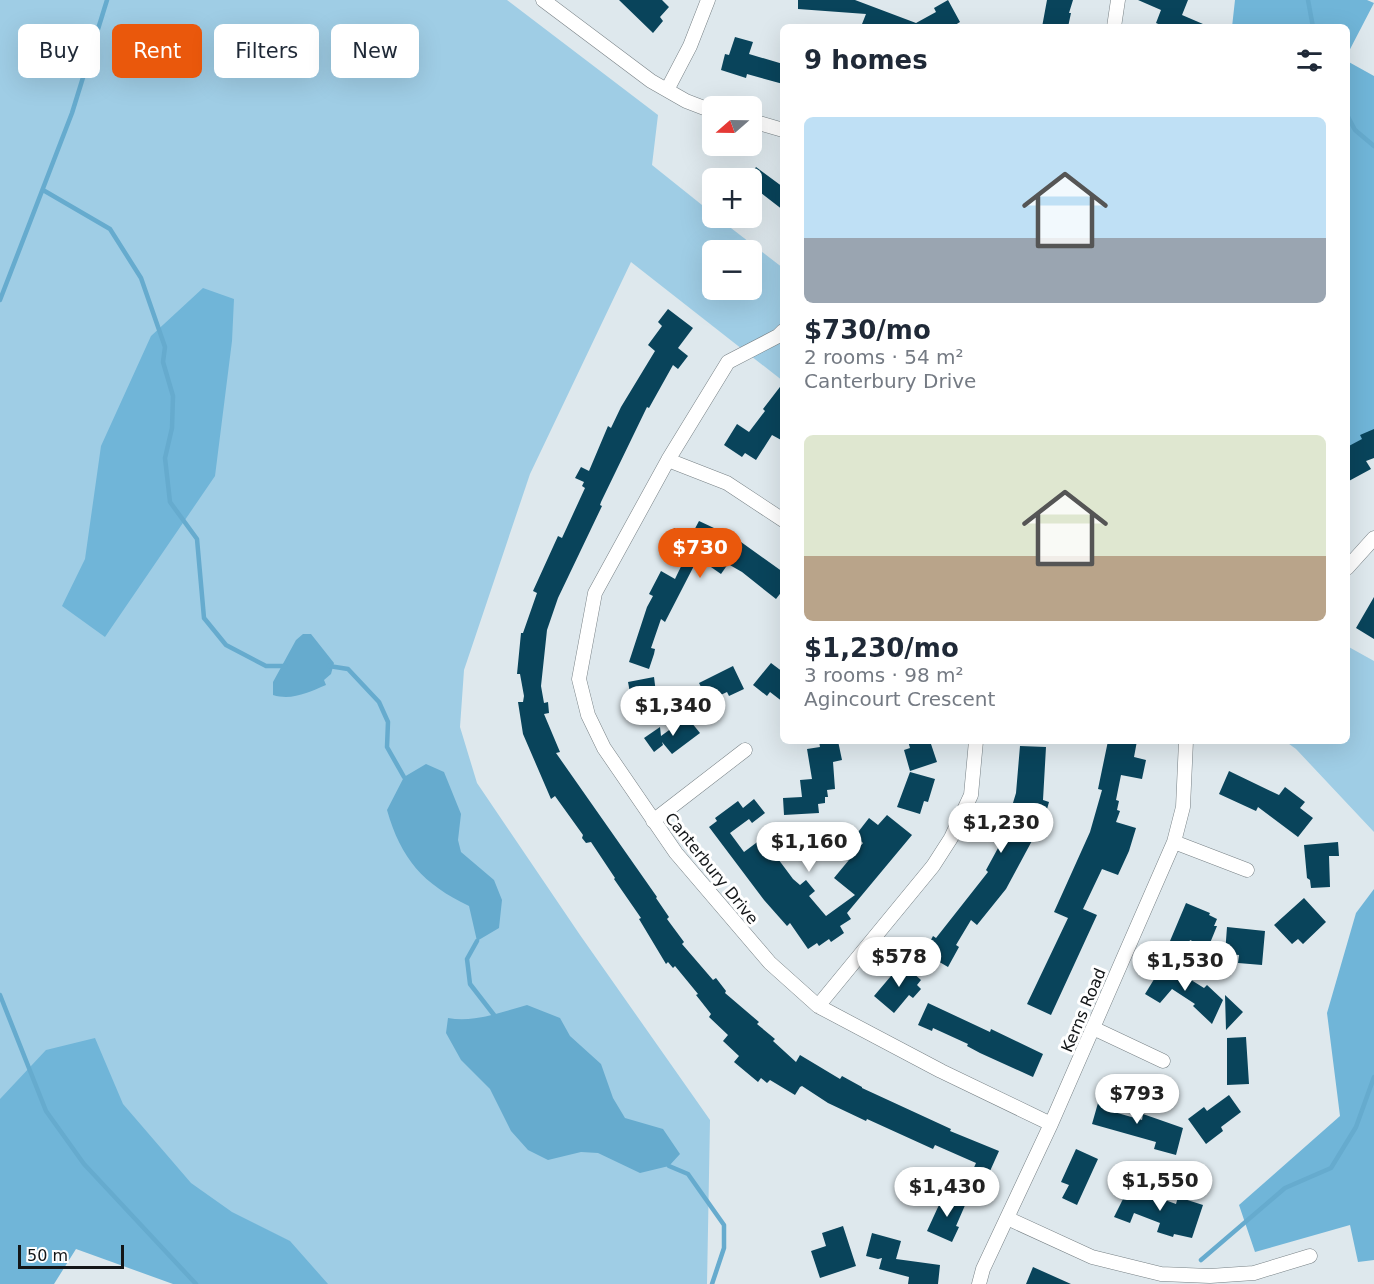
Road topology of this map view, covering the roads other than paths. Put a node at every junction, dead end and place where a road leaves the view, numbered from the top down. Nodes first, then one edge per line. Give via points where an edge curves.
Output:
1 (543, 0) edge
2 (708, 0) edge
3 (1118, 0) edge
4 (1114, 24) edge
5 (667, 90) junction
6 (702, 107) edge
7 (762, 124) edge
8 (780, 129) edge
9 (780, 334) edge
10 (668, 460) junction
11 (780, 518) edge
12 (1374, 538) edge
13 (1350, 565) edge
14 (976, 744) edge
15 (1186, 744) edge
16 (745, 750) dead end
17 (653, 821) junction
18 (1174, 842) junction
19 (1247, 870) dead end
20 (818, 1006) junction
21 (1093, 1028) junction
22 (1163, 1062) dead end
23 (1051, 1124) junction
24 (1007, 1218) junction
25 (1310, 1256) dead end
26 (979, 1284) edge

1 - 5 street
2 - 5 street
3 - 4 street
5 - 6 street
7 - 8 street
9 - 10 street, Canterbury Drive via 728,362
10 - 11 street via 727,483
10 - 17 street, Canterbury Drive via 595,593 579,679 588,715 604,747
12 - 13 street
14 - 20 street via 971,795 951,838 933,866
15 - 18 street, Kerns Road via 1183,807
16 - 17 street
17 - 20 street, Canterbury Drive via 770,963
18 - 19 street
18 - 21 street, Kerns Road
20 - 23 street, Canterbury Drive
21 - 22 street
21 - 23 street, Kerns Road
23 - 24 street, Kerns Road
24 - 25 street via 1092,1257 1161,1274 1254,1273
24 - 26 street, Kerns Road

